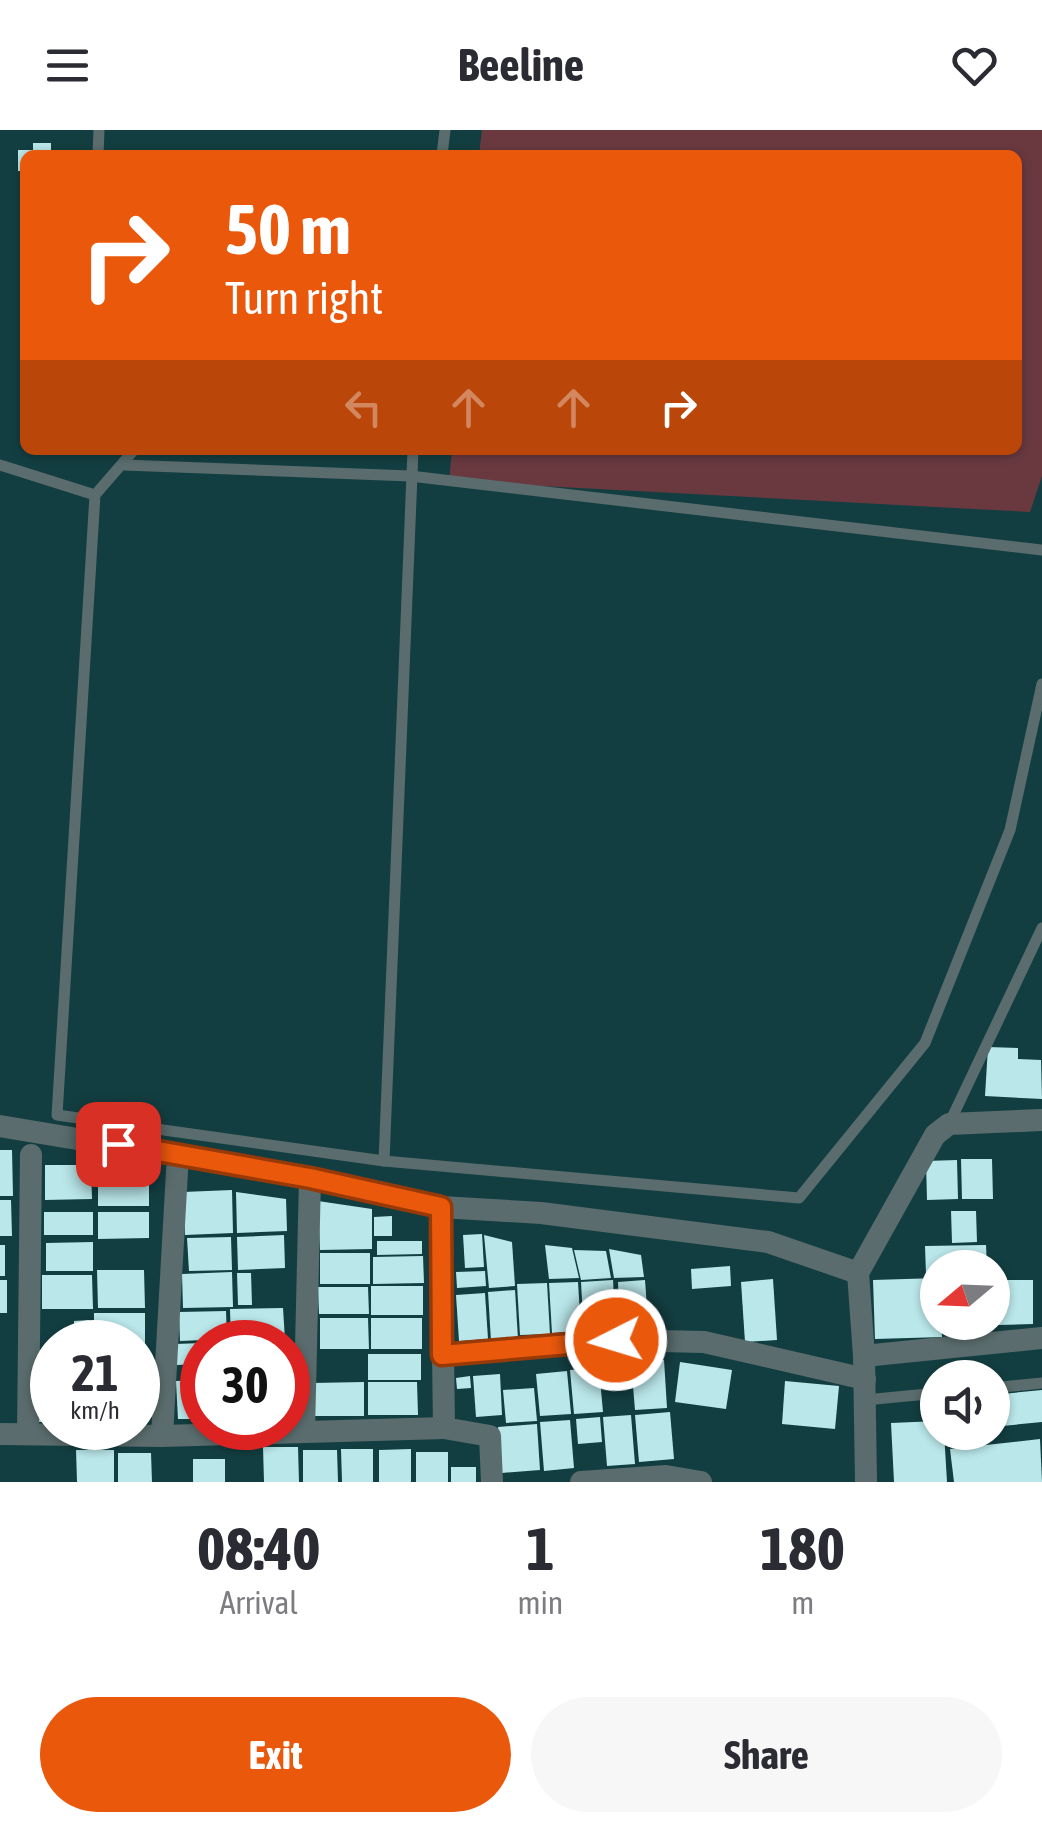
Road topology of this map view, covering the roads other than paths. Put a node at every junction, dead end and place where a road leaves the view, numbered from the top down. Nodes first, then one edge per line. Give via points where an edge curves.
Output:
1 (131, 455) edge
2 (412, 455) edge
3 (0, 465) edge
4 (124, 465) junction
5 (410, 476) junction
6 (95, 495) junction
7 (1042, 550) edge
8 (1042, 684) edge
9 (1042, 928) edge
10 (1042, 1120) edge
11 (949, 1124) junction
12 (0, 1126) edge
13 (31, 1154) dead end
14 (178, 1154) junction
15 (384, 1161) junction
16 (310, 1178) junction
17 (441, 1207) junction
18 (858, 1273) junction
19 (307, 1320) edge
20 (1042, 1338) edge
21 (442, 1355) junction
22 (865, 1378) junction
23 (1042, 1383) edge
24 (1010, 1386) edge
25 (920, 1389) edge
26 (444, 1428) junction
27 (310, 1432) edge
28 (0, 1434) edge
29 (28, 1434) junction
30 (180, 1435) edge
31 (162, 1436) junction
32 (492, 1482) edge
33 (582, 1482) edge
34 (701, 1482) edge
35 (866, 1482) edge

1 - 4 lane
2 - 5 lane
3 - 6 lane
4 - 5 lane
4 - 6 lane
5 - 7 lane
5 - 15 lane
6 - 15 lane via 57,1115
8 - 15 lane via 1010,830 924,1042 799,1198
9 - 11 lane
10 - 11 street
11 - 18 street via 934,1136
12 - 14 street
13 - 29 street
14 - 16 street
14 - 31 street
16 - 17 street
16 - 19 street
17 - 18 street via 768,1242
17 - 21 street
18 - 22 street
20 - 22 street
21 - 22 street via 616,1340 704,1342
21 - 26 street
22 - 25 lane
22 - 35 street
23 - 24 lane
26 - 27 street
26 - 32 street via 490,1436
28 - 29 street
29 - 31 street
30 - 31 street
33 - 34 street via 666,1476

